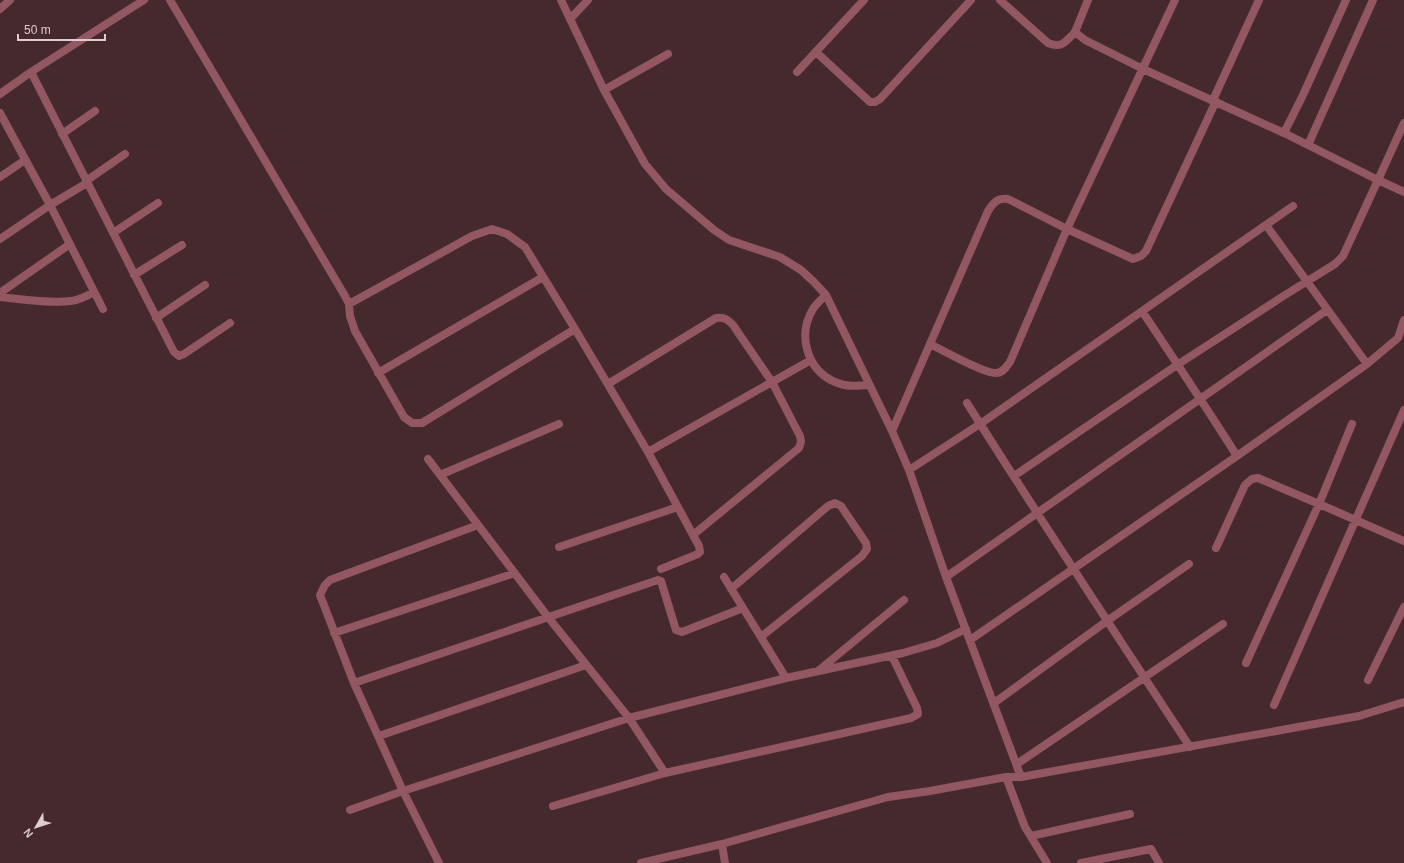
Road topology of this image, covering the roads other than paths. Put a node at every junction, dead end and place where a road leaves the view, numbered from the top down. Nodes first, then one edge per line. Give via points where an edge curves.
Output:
1 (10, 0) edge
2 (144, 0) edge
3 (170, 0) edge
4 (561, 0) edge
5 (588, 0) edge
6 (864, 0) edge
7 (971, 0) edge
8 (1000, 0) edge
9 (1088, 0) edge
10 (1175, 0) edge
11 (1259, 0) edge
12 (1346, 0) edge
13 (1374, 0) edge
14 (0, 9) edge
15 (570, 19) junction
16 (1073, 34) junction
17 (816, 52) junction
18 (668, 54) dead end
19 (1143, 69) junction
20 (31, 72) junction
21 (797, 72) dead end
22 (604, 90) junction
23 (0, 94) edge
24 (1214, 100) junction
25 (95, 111) dead end
26 (0, 113) edge
27 (1404, 123) edge
28 (1284, 133) junction
29 (62, 134) junction
30 (1308, 145) junction
31 (125, 154) dead end
32 (25, 160) junction
33 (0, 177) edge
34 (1378, 180) junction
35 (86, 182) junction
36 (1404, 192) edge
37 (158, 203) dead end
38 (50, 205) junction
39 (1293, 206) dead end
40 (1266, 225) junction
41 (1067, 229) junction
42 (113, 233) junction
43 (0, 239) edge
44 (70, 244) junction
45 (182, 245) dead end
46 (134, 276) junction
47 (543, 277) junction
48 (1307, 282) junction
49 (205, 285) dead end
50 (94, 292) junction
51 (0, 293) edge
52 (826, 296) junction
53 (0, 297) edge
54 (349, 304) junction
55 (103, 310) dead end
56 (1327, 310) junction
57 (1142, 311) junction
58 (156, 318) junction
59 (1404, 320) edge
60 (230, 323) dead end
61 (575, 329) junction
62 (1401, 339) edge
63 (930, 344) junction
64 (811, 360) junction
65 (1367, 364) junction
66 (1178, 365) junction
67 (378, 373) junction
68 (772, 382) junction
69 (608, 384) junction
70 (869, 385) junction
71 (1200, 398) junction
72 (967, 403) dead end
73 (1404, 410) edge
74 (559, 424) dead end
75 (980, 424) junction
76 (1352, 424) dead end
77 (892, 431) junction
78 (648, 452) junction
79 (1236, 456) junction
80 (428, 459) dead end
81 (909, 470) junction
82 (440, 475) junction
83 (1014, 476) junction
84 (1319, 504) junction
85 (678, 507) junction
86 (1037, 512) junction
87 (1356, 519) junction
88 (478, 525) junction
89 (693, 535) junction
90 (1404, 541) edge
91 (559, 547) dead end
92 (1216, 548) dead end
93 (1189, 564) dead end
94 (661, 569) dead end
95 (1072, 569) junction
96 (515, 573) junction
97 (946, 576) junction
98 (724, 577) dead end
99 (731, 588) junction
100 (904, 600) dead end
101 (1404, 607) edge
102 (743, 608) junction
103 (548, 617) junction
104 (1106, 621) junction
105 (1223, 624) dead end
106 (966, 629) junction
107 (334, 633) junction
108 (761, 637) junction
109 (970, 640) junction
110 (892, 656) junction
111 (1246, 663) dead end
112 (586, 665) junction
113 (818, 671) junction
114 (1144, 677) junction
115 (786, 678) junction
116 (1368, 680) dead end
117 (354, 683) junction
118 (1404, 702) edge
119 (994, 703) junction
120 (1274, 705) dead end
121 (629, 718) junction
122 (379, 736) junction
123 (1190, 747) junction
124 (1016, 764) junction
125 (665, 773) junction
126 (1006, 777) junction
127 (1021, 777) junction
128 (403, 791) junction
129 (553, 806) dead end
130 (350, 810) dead end
131 (1130, 814) dead end
132 (1031, 836) junction
133 (722, 844) junction
134 (439, 863) edge
135 (641, 863) edge
136 (725, 863) edge
137 (1047, 863) edge
138 (1081, 863) edge
139 (1159, 863) edge

1 - 14 street
2 - 20 street
3 - 54 street
4 - 15 street
5 - 15 street
6 - 17 street
7 - 17 street via 875,102 870,102
8 - 16 street via 1048,43 1060,45
9 - 16 street
10 - 19 street
11 - 24 street
12 - 28 street
13 - 30 street
15 - 22 street
16 - 19 street
17 - 21 street
18 - 22 street
19 - 24 street
19 - 41 street
20 - 23 street
20 - 29 street
22 - 52 street via 645,164 666,188 719,233 730,240 780,257 801,270
24 - 28 street
24 - 41 street via 1146,251 1141,256 1133,258
25 - 29 street
26 - 32 street
27 - 34 street
28 - 30 street
29 - 35 street
30 - 34 street
31 - 35 street
32 - 33 street
32 - 38 street
34 - 36 street
34 - 48 street via 1343,256
35 - 38 street
35 - 42 street
37 - 42 street
38 - 43 street
38 - 44 street
39 - 40 street
40 - 48 street
40 - 57 street
41 - 63 street via 1010,362 1004,370 996,373 981,369
41 - 63 street via 1008,200 1001,199 994,204 988,211
42 - 46 street
44 - 50 street
44 - 51 street
45 - 46 street
46 - 58 street
47 - 54 street via 525,247 507,234 492,229 472,236
47 - 61 street
47 - 67 street
48 - 56 street
48 - 66 street
49 - 58 street
50 - 53 street via 70,302
50 - 55 street
52 - 64 street via 813,308 806,325 805,343
52 - 70 street
54 - 67 street via 355,331
56 - 65 street
56 - 71 street
57 - 66 street
57 - 75 street
58 - 60 street via 174,352 179,356
59 - 62 street
61 - 67 street via 422,424 412,424 404,417
61 - 69 street
62 - 65 street
63 - 77 street
64 - 68 street
64 - 70 street via 821,373 835,383
65 - 79 street
66 - 71 street
66 - 83 street
68 - 69 street via 733,325 726,318 716,318
68 - 78 street
68 - 89 street via 800,436 799,448
69 - 78 street
70 - 77 street
71 - 79 street
71 - 86 street
72 - 75 street
73 - 87 street
74 - 82 street
75 - 81 street
75 - 83 street
76 - 84 street
77 - 81 street
78 - 85 street
79 - 95 street
80 - 82 street
81 - 97 street
82 - 88 street
83 - 86 street
84 - 87 street
84 - 92 street via 1258,478 1252,479 1245,486
84 - 111 street
85 - 89 street
85 - 91 street
86 - 95 street
86 - 97 street
87 - 90 street
87 - 120 street
88 - 96 street
88 - 107 street via 330,580 320,595
89 - 94 street via 700,549 698,554
93 - 104 street
95 - 104 street
95 - 109 street
96 - 103 street
96 - 107 street
97 - 106 street
98 - 99 street
99 - 102 street
99 - 108 street via 828,506 835,503 841,506 866,543 867,549 862,556
100 - 113 street
101 - 116 street
102 - 103 street via 682,632 676,630 661,581 658,580
102 - 108 street
103 - 112 street
103 - 117 street
104 - 114 street
104 - 119 street
105 - 114 street
106 - 109 street
106 - 110 street via 937,643
107 - 117 street
108 - 115 street
109 - 119 street
110 - 113 street
110 - 125 street via 917,708 918,714 911,718
112 - 121 street
112 - 122 street
113 - 115 street
114 - 123 street
114 - 124 street
115 - 121 street
117 - 122 street
118 - 123 street via 1359,716
119 - 124 street
121 - 125 street
121 - 128 street
122 - 128 street
123 - 127 street
124 - 127 street
125 - 129 street
126 - 127 street
126 - 132 street via 1025,827
126 - 133 street via 888,797
128 - 130 street
128 - 134 street
131 - 132 street
132 - 137 street
133 - 135 street
133 - 136 street
138 - 139 street via 1151,849

